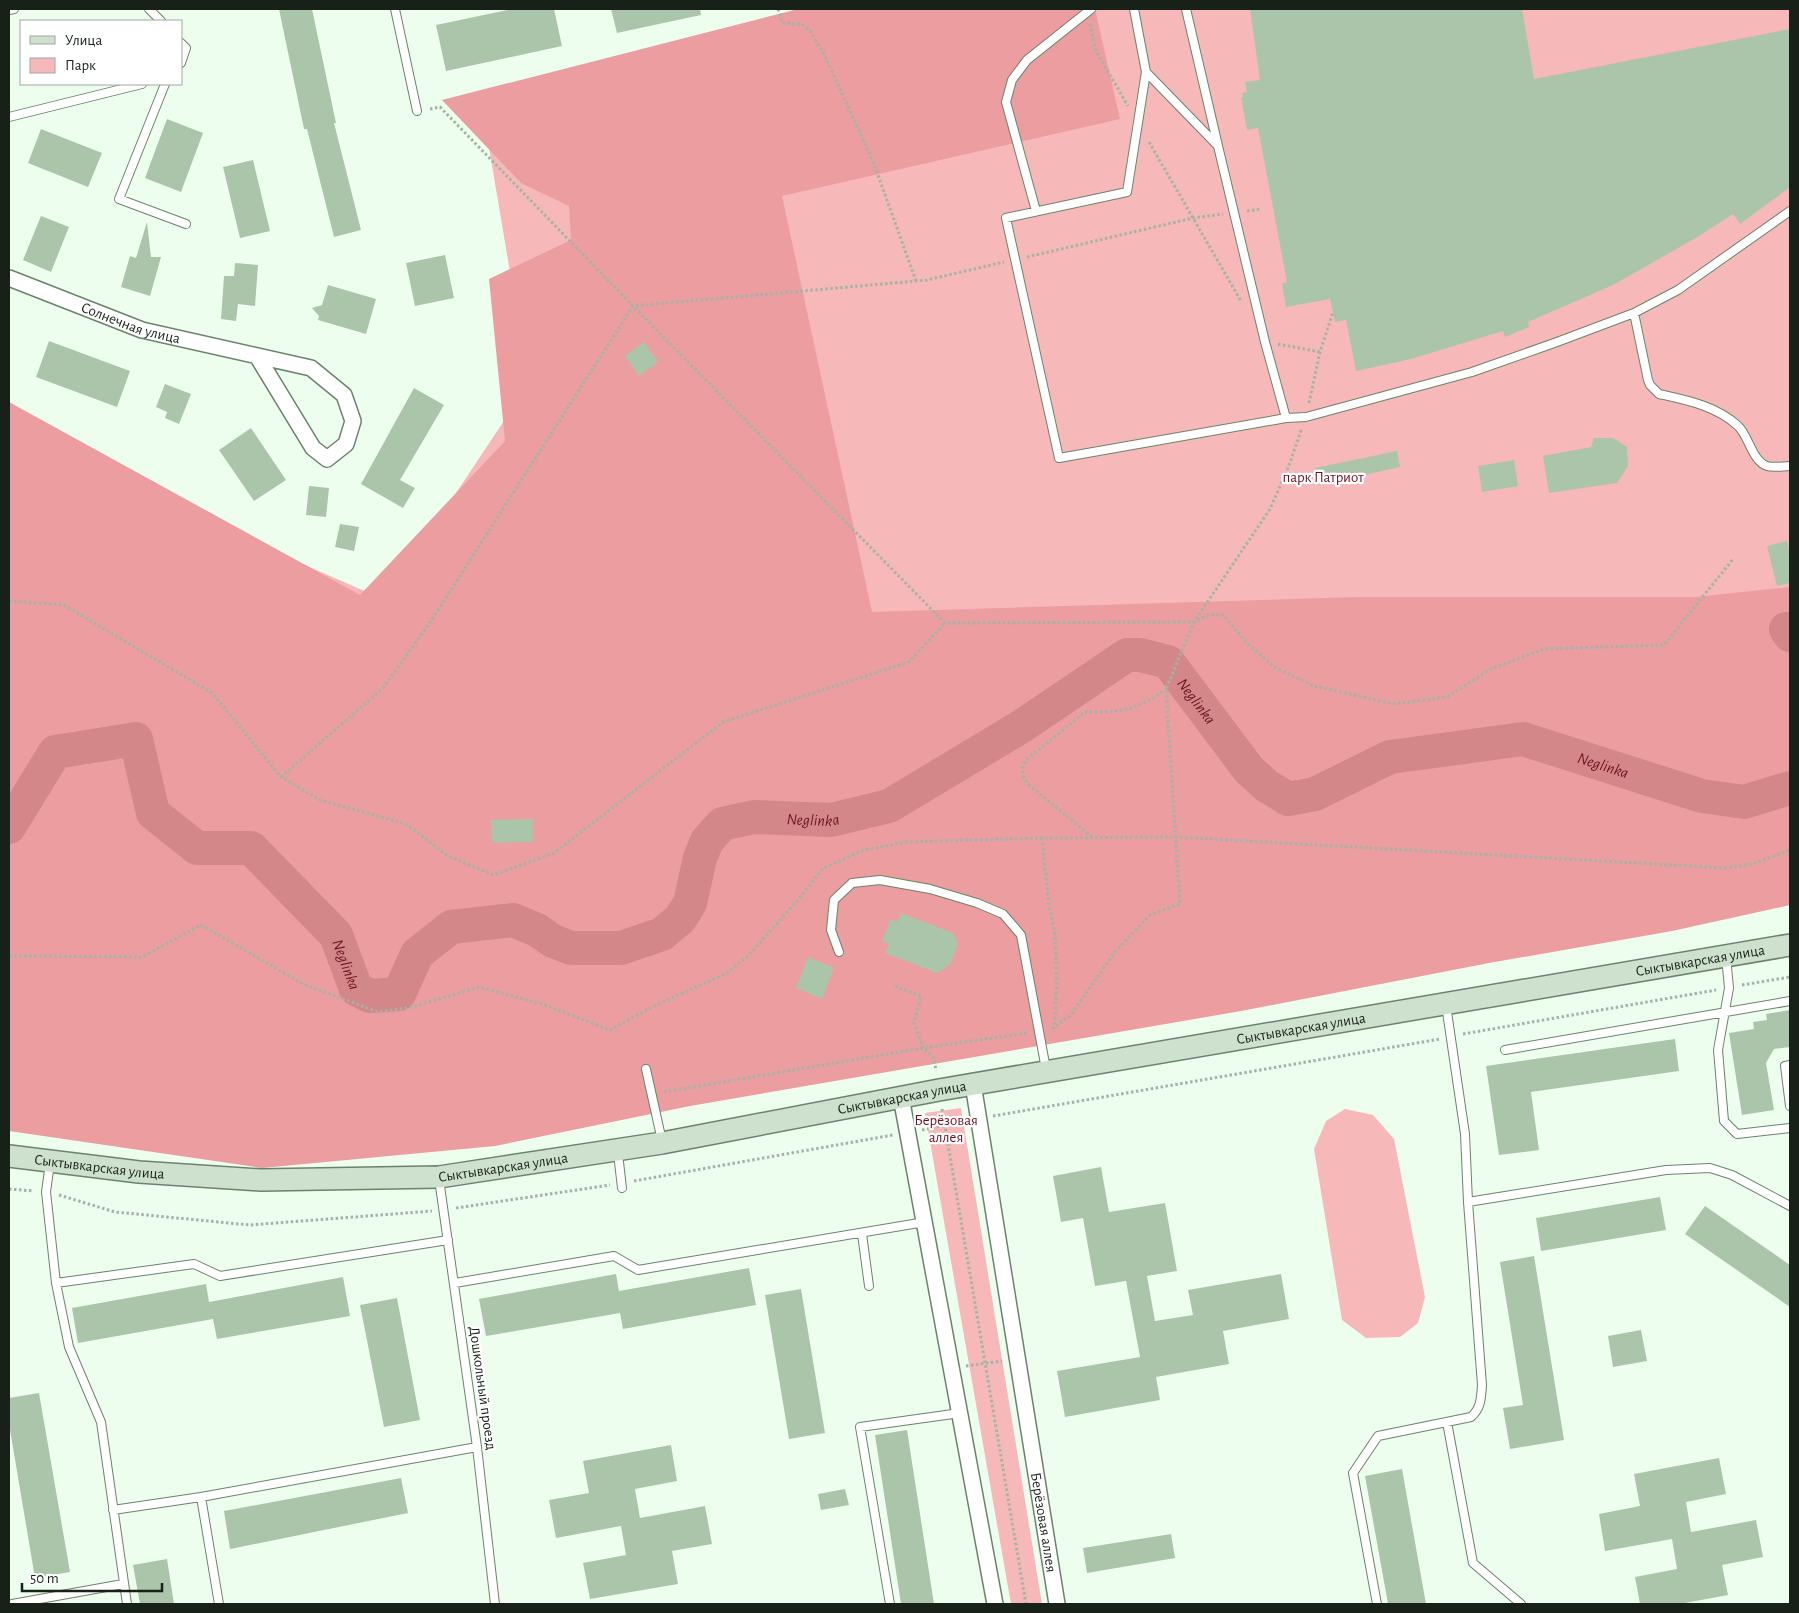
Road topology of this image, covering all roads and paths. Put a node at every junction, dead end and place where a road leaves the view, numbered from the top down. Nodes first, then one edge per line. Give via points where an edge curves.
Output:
1 (14, 9) edge
2 (149, 9) edge
3 (395, 9) edge
4 (778, 9) edge
5 (1134, 9) edge
6 (1186, 9) edge
7 (9, 10) edge
8 (1090, 13) edge
9 (160, 20) edge
10 (182, 43) edge
11 (182, 60) edge
12 (1146, 72) junction
13 (138, 85) edge
14 (165, 85) edge
15 (417, 111) joint
16 (9, 116) edge
17 (1138, 123) junction
18 (1218, 146) junction
19 (1261, 210) dead end
20 (1036, 211) junction
21 (1790, 211) edge
22 (1234, 212) junction
23 (1193, 218) junction
24 (186, 224) dead end
25 (1015, 260) junction
26 (9, 278) edge
27 (916, 281) junction
28 (1242, 302) dead end
29 (632, 306) junction
30 (1333, 312) dead end
31 (1634, 312) junction
32 (1265, 342) junction
33 (1320, 352) junction
34 (257, 356) junction
35 (1306, 417) junction
36 (1286, 418) junction
37 (1790, 466) edge
38 (1733, 559) dead end
39 (9, 602) edge
40 (1194, 622) junction
41 (945, 623) junction
42 (1166, 689) junction
43 (281, 777) junction
44 (1176, 837) junction
45 (1042, 838) junction
46 (1093, 838) junction
47 (1790, 850) edge
48 (1790, 945) edge
49 (839, 952) dead end
50 (9, 956) edge
51 (1726, 957) junction
52 (895, 986) dead end
53 (1790, 1001) edge
54 (1446, 1003) junction
55 (1725, 1011) junction
56 (1054, 1029) junction
57 (1040, 1031) junction
58 (923, 1048) junction
59 (1505, 1050) dead end
60 (1790, 1065) edge
61 (646, 1070) dead end
62 (1046, 1071) junction
63 (973, 1084) junction
64 (939, 1090) junction
65 (652, 1094) junction
66 (901, 1097) junction
67 (1790, 1106) edge
68 (1790, 1128) edge
69 (662, 1143) junction
70 (9, 1156) edge
71 (50, 1161) junction
72 (619, 1162) dead end
73 (439, 1177) junction
74 (622, 1188) dead end
75 (1468, 1202) junction
76 (1790, 1206) edge
77 (924, 1222) junction
78 (862, 1234) junction
79 (448, 1240) junction
80 (56, 1283) junction
81 (454, 1283) junction
82 (870, 1286) dead end
83 (1017, 1359) junction
84 (986, 1364) junction
85 (951, 1368) junction
86 (960, 1413) junction
87 (1447, 1422) junction
88 (478, 1448) junction
89 (201, 1497) junction
90 (113, 1510) junction
91 (123, 1584) junction
92 (12, 1604) edge
93 (127, 1604) edge
94 (219, 1604) edge
95 (495, 1604) edge
96 (890, 1604) edge
97 (995, 1604) edge
98 (1026, 1604) edge
99 (1057, 1604) edge
100 (1377, 1604) edge
101 (1521, 1604) edge

1 - 7 lane
2 - 9 lane
3 - 15 lane
4 - 27 path via 782,23 802,24 811,32 825,56 874,164
5 - 12 lane
6 - 18 lane
8 - 17 path via 1096,51
8 - 20 lane via 1027,60 1012,80 1006,102
10 - 11 lane via 186,48
12 - 17 lane
12 - 18 lane
13 - 16 lane
14 - 24 lane via 119,199
15 - 29 path via 440,107
17 - 20 lane via 1127,192
17 - 23 path
18 - 22 lane
19 - 22 path
20 - 25 lane via 1006,218
21 - 31 lane via 1678,290
22 - 23 path
22 - 32 lane
23 - 25 path
23 - 28 path
25 - 27 path
25 - 36 lane via 1059,458
26 - 34 street, Солнечная улица via 142,330
27 - 29 path
29 - 41 path
29 - 43 path via 431,621 384,688
30 - 33 path
31 - 35 lane via 1472,372
31 - 37 lane via 1648,380 1654,390 1721,414 1738,426 1762,464
32 - 33 path
32 - 36 lane
33 - 35 path
34 - 34 street, Солнечная улица via 311,368 344,395 354,421 346,444 327,459 313,448
35 - 36 lane
35 - 40 path via 1270,509
38 - 40 path via 1664,645 1544,649 1491,669 1446,697 1394,704 1314,686 1274,667 1222,615 1208,615
39 - 43 path via 64,606 212,693
40 - 41 path
40 - 42 path
41 - 43 path via 909,662 724,722 554,853 494,876 448,856 406,824 320,800
42 - 44 path
42 - 46 path via 1152,700 1132,708 1085,712 1026,760 1022,768 1023,777 1029,785
44 - 46 path
44 - 47 path via 1725,868 1753,864
44 - 56 path via 1180,904 1150,915 1115,952 1071,1015
45 - 46 path
45 - 50 path via 906,842 864,850 838,861 823,868 748,956 727,973 610,1030 542,1004 479,987 412,1007 378,1012 303,984 201,925 142,957
45 - 56 path via 1055,935 1057,983
48 - 51 street, Сыктывкарская улица
49 - 57 lane via 831,930 834,900 852,883 880,880 930,889 977,903 1003,914 1021,936
51 - 54 street, Сыктывкарская улица
51 - 55 lane via 1728,988
52 - 58 path, Берёзовая аллея via 921,996 914,1023
53 - 55 lane
54 - 62 street, Сыктывкарская улица
54 - 75 lane via 1465,1134
55 - 59 lane
55 - 68 lane via 1718,1050 1724,1121 1737,1134
56 - 57 path
57 - 58 path
57 - 62 lane
58 - 64 path, Берёзовая аллея via 934,1058
58 - 65 path
60 - 67 lane via 1785,1066
61 - 65 lane
62 - 63 street, Сыктывкарская улица
63 - 64 street, Сыктывкарская улица
63 - 83 street, Берёзовая аллея
64 - 66 street, Сыктывкарская улица
64 - 84 path, Берёзовая аллея
65 - 69 lane
66 - 69 street, Сыктывкарская улица
66 - 77 street
69 - 73 street, Сыктывкарская улица
70 - 71 street, Сыктывкарская улица
71 - 73 street, Сыктывкарская улица via 139,1172 261,1180
71 - 80 lane via 46,1192
72 - 74 lane
73 - 79 lane, Дошкольный проезд
75 - 76 lane via 1666,1170 1710,1168 1732,1175
75 - 87 lane via 1482,1385 1478,1411 1471,1417
77 - 78 lane
77 - 85 street
78 - 81 lane via 638,1270 614,1256
78 - 82 lane
79 - 80 lane via 220,1276 194,1264
79 - 81 lane, Дошкольный проезд
80 - 90 lane via 69,1347 101,1422
81 - 88 lane, Дошкольный проезд
83 - 84 path
83 - 99 street, Берёзовая аллея
84 - 85 path
84 - 98 path, Берёзовая аллея
85 - 86 street
86 - 96 lane via 860,1427
86 - 97 street
87 - 100 lane via 1378,1436 1353,1473
87 - 101 lane via 1473,1563
88 - 89 lane
88 - 95 lane, Дошкольный проезд
89 - 90 lane
89 - 94 lane
90 - 91 lane
91 - 92 lane
91 - 93 lane

